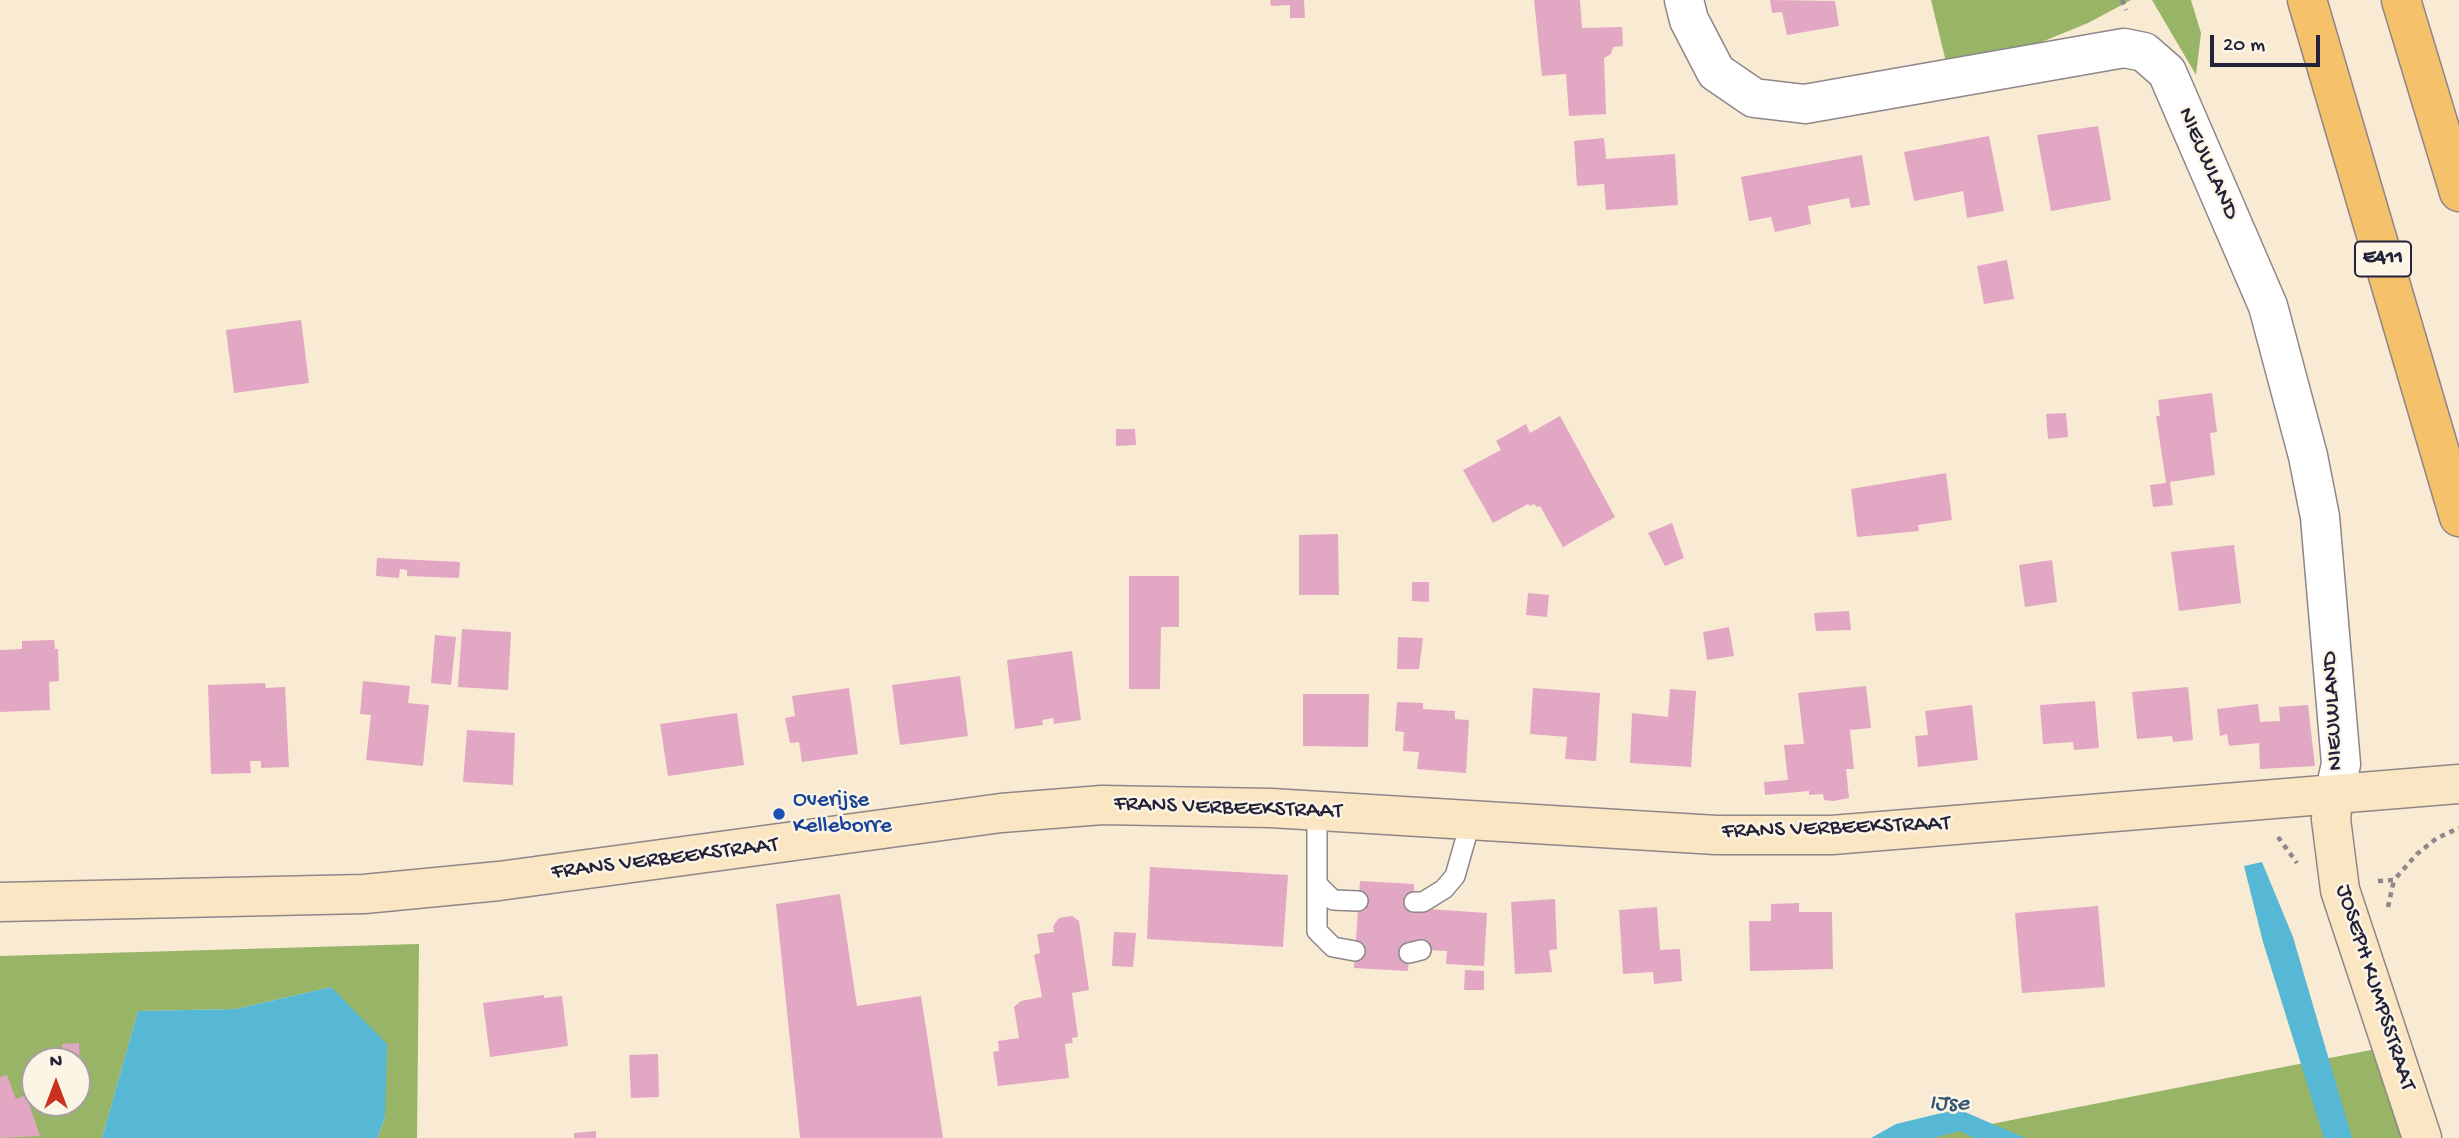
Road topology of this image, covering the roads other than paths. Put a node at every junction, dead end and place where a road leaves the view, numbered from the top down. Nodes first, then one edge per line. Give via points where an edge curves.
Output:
1 (1685, 0) edge
2 (2307, 0) edge
3 (2401, 0) edge
4 (2459, 192) edge
5 (2459, 517) edge
6 (2459, 784) edge
7 (2334, 795) junction
8 (1317, 811) junction
9 (1471, 821) junction
10 (1317, 884) junction
11 (1444, 889) junction
12 (1358, 901) dead end
13 (0, 902) edge
14 (1414, 902) dead end
15 (1438, 910) dead end
16 (1355, 951) dead end
17 (2422, 1138) edge

1 - 7 street, NIEUWLAND via 1689,20 1716,72 1754,98 1805,104 2124,48 2144,52 2167,72 2268,306 2308,456 2322,542 2341,764
2 - 5 highway, E411
3 - 4 highway
6 - 7 main road, FRANS VERBEEKSTRAAT
7 - 9 main road, FRANS VERBEEKSTRAAT via 1832,835 1716,835
7 - 17 main road, JOSEPH KUMPSSTRAAT via 2331,819 2340,890
8 - 9 main road, FRANS VERBEEKSTRAAT
8 - 10 lane
8 - 13 main road, FRANS VERBEEKSTRAAT via 1173,804 1090,806 1001,813 499,881 364,894
9 - 11 lane via 1455,876
10 - 12 lane via 1333,900
10 - 16 lane via 1317,931 1333,947
11 - 14 lane via 1423,902
11 - 15 lane

